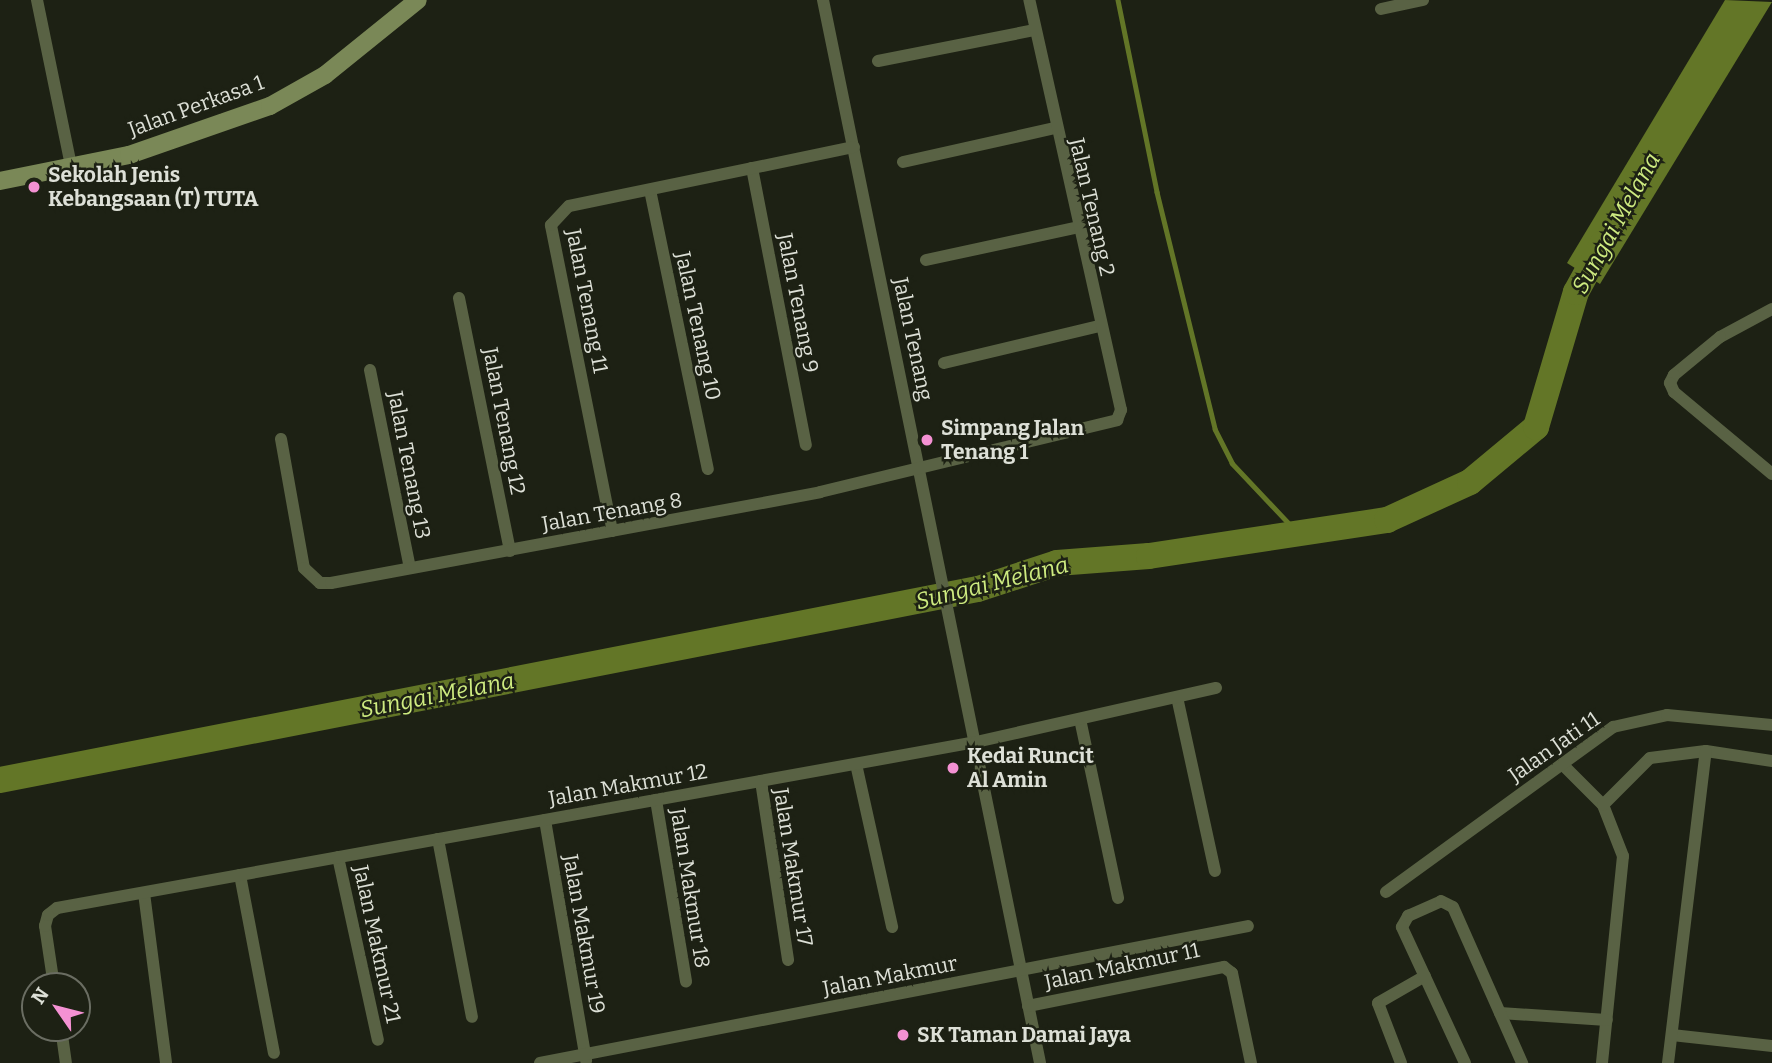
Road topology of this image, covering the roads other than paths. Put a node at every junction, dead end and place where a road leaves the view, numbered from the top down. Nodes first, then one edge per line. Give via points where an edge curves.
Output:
1 (37, 0) edge
2 (418, 0) edge
3 (823, 0) edge
4 (1029, 0) edge
5 (1423, 0) edge
6 (1381, 9) dead end
7 (1035, 30) junction
8 (878, 61) dead end
9 (1055, 128) junction
10 (854, 147) junction
11 (903, 162) dead end
12 (71, 166) junction
13 (751, 168) junction
14 (0, 181) edge
15 (650, 190) junction
16 (1078, 227) junction
17 (926, 260) dead end
18 (459, 299) dead end
19 (1772, 309) edge
20 (1099, 326) junction
21 (944, 363) dead end
22 (370, 370) dead end
23 (1117, 420) joint
24 (281, 439) dead end
25 (806, 445) dead end
26 (708, 469) dead end
27 (921, 471) junction
28 (1772, 474) edge
29 (612, 531) junction
30 (510, 551) junction
31 (410, 568) junction
32 (1216, 688) dead end
33 (1177, 697) junction
34 (1080, 719) junction
35 (1772, 724) edge
36 (976, 742) junction
37 (1706, 751) junction
38 (1772, 761) edge
39 (856, 764) junction
40 (1562, 764) junction
41 (761, 781) junction
42 (656, 800) junction
43 (1602, 805) junction
44 (545, 820) junction
45 (438, 839) junction
46 (338, 857) junction
47 (1215, 871) dead end
48 (240, 875) junction
49 (144, 892) junction
50 (1385, 892) dead end
51 (1118, 898) dead end
52 (1248, 926) dead end
53 (892, 927) dead end
54 (788, 960) dead end
55 (1021, 970) junction
56 (52, 972) edge
57 (1425, 976) junction
58 (686, 982) dead end
59 (1028, 1006) junction
60 (1500, 1013) junction
61 (472, 1017) dead end
62 (1607, 1020) junction
63 (1672, 1035) junction
64 (378, 1040) dead end
65 (63, 1042) edge
66 (1772, 1046) edge
67 (274, 1053) dead end
68 (585, 1059) edge
69 (66, 1063) edge
70 (166, 1063) edge
71 (540, 1063) edge
72 (1040, 1063) edge
73 (1251, 1063) edge
74 (1401, 1063) edge
75 (1465, 1063) edge
76 (1522, 1063) edge
77 (1602, 1063) edge
78 (1668, 1063) edge

1 - 12 street
2 - 12 street, Jalan Perkasa 1 via 325,75 270,106 129,155
3 - 10 street, Jalan Tenang
4 - 7 street, Jalan Tenang 2
5 - 6 street
7 - 8 street
7 - 9 street, Jalan Tenang 2
9 - 11 street
9 - 16 street, Jalan Tenang 2
10 - 13 street, Jalan Tenang 11
10 - 27 street, Jalan Tenang
12 - 14 street, Jalan Perkasa 1
13 - 15 street, Jalan Tenang 11
13 - 25 street, Jalan Tenang 9
15 - 26 street, Jalan Tenang 10
15 - 29 street, Jalan Tenang 11 via 569,206 551,225
16 - 17 street
16 - 20 street, Jalan Tenang 2
18 - 30 street, Jalan Tenang 12
19 - 28 street via 1720,337 1671,379 1671,388
20 - 21 street
20 - 23 street, Jalan Tenang 2 via 1121,410
22 - 31 street, Jalan Tenang 13
23 - 27 street, Jalan Tenang 8
24 - 31 street, Jalan Tenang 8 via 304,568 311,577 331,583
27 - 29 street, Jalan Tenang 8
27 - 36 street, Jalan Tenang
29 - 30 street, Jalan Tenang 8
30 - 31 street, Jalan Tenang 8
32 - 33 street, Jalan Makmur 12
33 - 34 street, Jalan Makmur 12
33 - 47 street
34 - 36 street, Jalan Makmur 12
34 - 51 street
35 - 40 street, Jalan Jati 11 via 1667,715 1613,727
36 - 39 street, Jalan Makmur 12
36 - 55 street, Jalan Tenang
37 - 38 street
37 - 43 street via 1650,758
37 - 63 street
39 - 41 street, Jalan Makmur 12
39 - 53 street
40 - 43 street
40 - 50 street, Jalan Jati 11
41 - 42 street, Jalan Makmur 12
41 - 54 street, Jalan Makmur 17
42 - 44 street, Jalan Makmur 12
42 - 58 street, Jalan Makmur 18
43 - 62 street via 1623,856
44 - 45 street, Jalan Makmur 12
44 - 68 street, Jalan Makmur 19
45 - 46 street, Jalan Makmur 12
45 - 61 street
46 - 48 street, Jalan Makmur 12
46 - 64 street, Jalan Makmur 21
48 - 49 street, Jalan Makmur 12
48 - 67 street
49 - 56 street, Jalan Makmur 12 via 57,908 48,915 45,926
49 - 70 street
52 - 55 street, Jalan Makmur
55 - 59 street, Jalan Tenang
55 - 68 street, Jalan Makmur
57 - 60 street via 1402,927 1404,921 1441,901 1448,902
57 - 74 street via 1378,1003
57 - 75 street
59 - 72 street, Jalan Tenang
59 - 73 street, Jalan Makmur 11 via 1224,967 1233,973
60 - 62 street
60 - 76 street
62 - 77 street
63 - 66 street
63 - 78 street
65 - 69 street
68 - 71 street, Jalan Makmur

